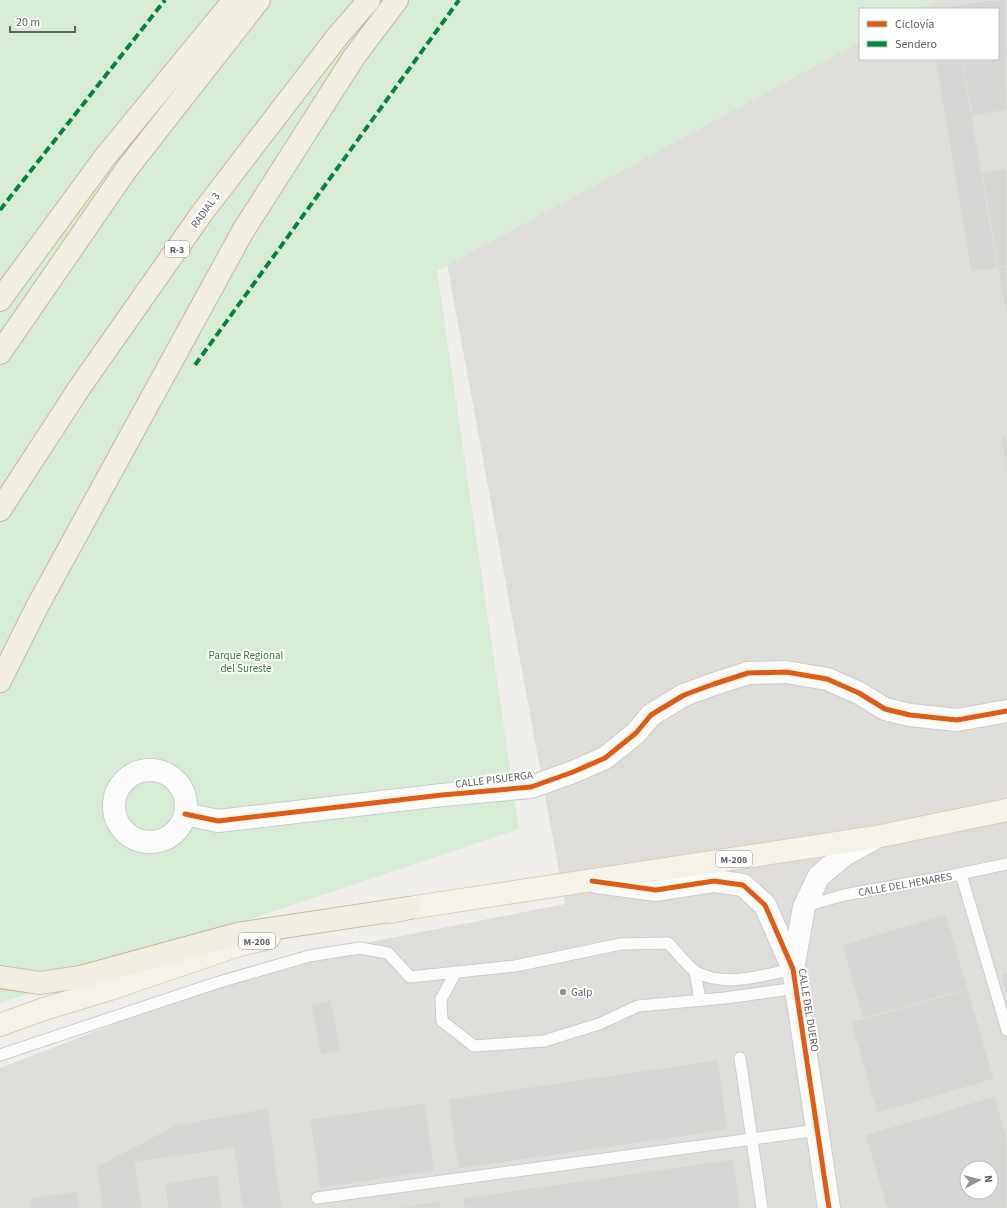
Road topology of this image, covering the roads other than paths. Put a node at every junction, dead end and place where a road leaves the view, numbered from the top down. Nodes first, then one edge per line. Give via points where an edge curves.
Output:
1 (234, 0) edge
2 (259, 0) edge
3 (369, 0) edge
4 (397, 0) edge
5 (0, 300) edge
6 (0, 353) edge
7 (0, 510) edge
8 (0, 681) edge
9 (1007, 711) edge
10 (1007, 810) edge
11 (185, 814) dead end
12 (876, 837) junction
13 (1007, 864) edge
14 (961, 874) junction
15 (592, 881) junction
16 (804, 907) junction
17 (409, 908) junction
18 (696, 971) junction
19 (456, 972) junction
20 (0, 977) edge
21 (795, 979) junction
22 (110, 989) junction
23 (700, 1000) junction
24 (0, 1025) edge
25 (1007, 1030) edge
26 (0, 1040) edge
27 (0, 1054) edge
28 (740, 1058) dead end
29 (818, 1130) junction
30 (752, 1139) junction
31 (317, 1198) dead end
32 (762, 1208) edge
33 (829, 1208) edge

1 - 5 highway via 105,157
2 - 6 highway via 126,170
3 - 7 highway, RADIAL 3 / R-3 via 337,37 202,213 80,387
4 - 8 highway via 354,57 243,231 38,605
9 - 11 street, CALLE PISUERGA via 957,720 910,714 885,709 859,693 827,679 786,672 748,673 684,695 651,715 636,734 605,758 531,787 218,821
10 - 12 main road, M-208
12 - 15 main road, M-208
12 - 16 street, CALLE DEL DUERO via 844,855 819,876
13 - 14 lane, CALLE DEL HENARES
14 - 16 lane, CALLE DEL HENARES via 844,895
14 - 25 lane
15 - 17 main road, M-208
15 - 21 street, CALLE DEL DUERO via 656,890 714,881 743,886 765,905
16 - 21 street, CALLE DEL DUERO
17 - 20 highway via 237,934 80,977 40,983
17 - 22 main road, M-208 via 239,945
18 - 19 lane via 668,943 621,944 515,966
18 - 21 lane via 721,980
18 - 23 lane
19 - 23 lane via 441,999 442,1021 474,1046 544,1041 599,1024 638,1006
19 - 27 lane via 410,977 388,953 360,948 310,956 216,983
21 - 23 lane
21 - 29 street, CALLE DEL DUERO
22 - 24 main road, M-208
22 - 26 main road, M-208
28 - 30 lane
29 - 30 lane
29 - 33 street, CALLE DEL DUERO
30 - 31 lane
30 - 32 lane

